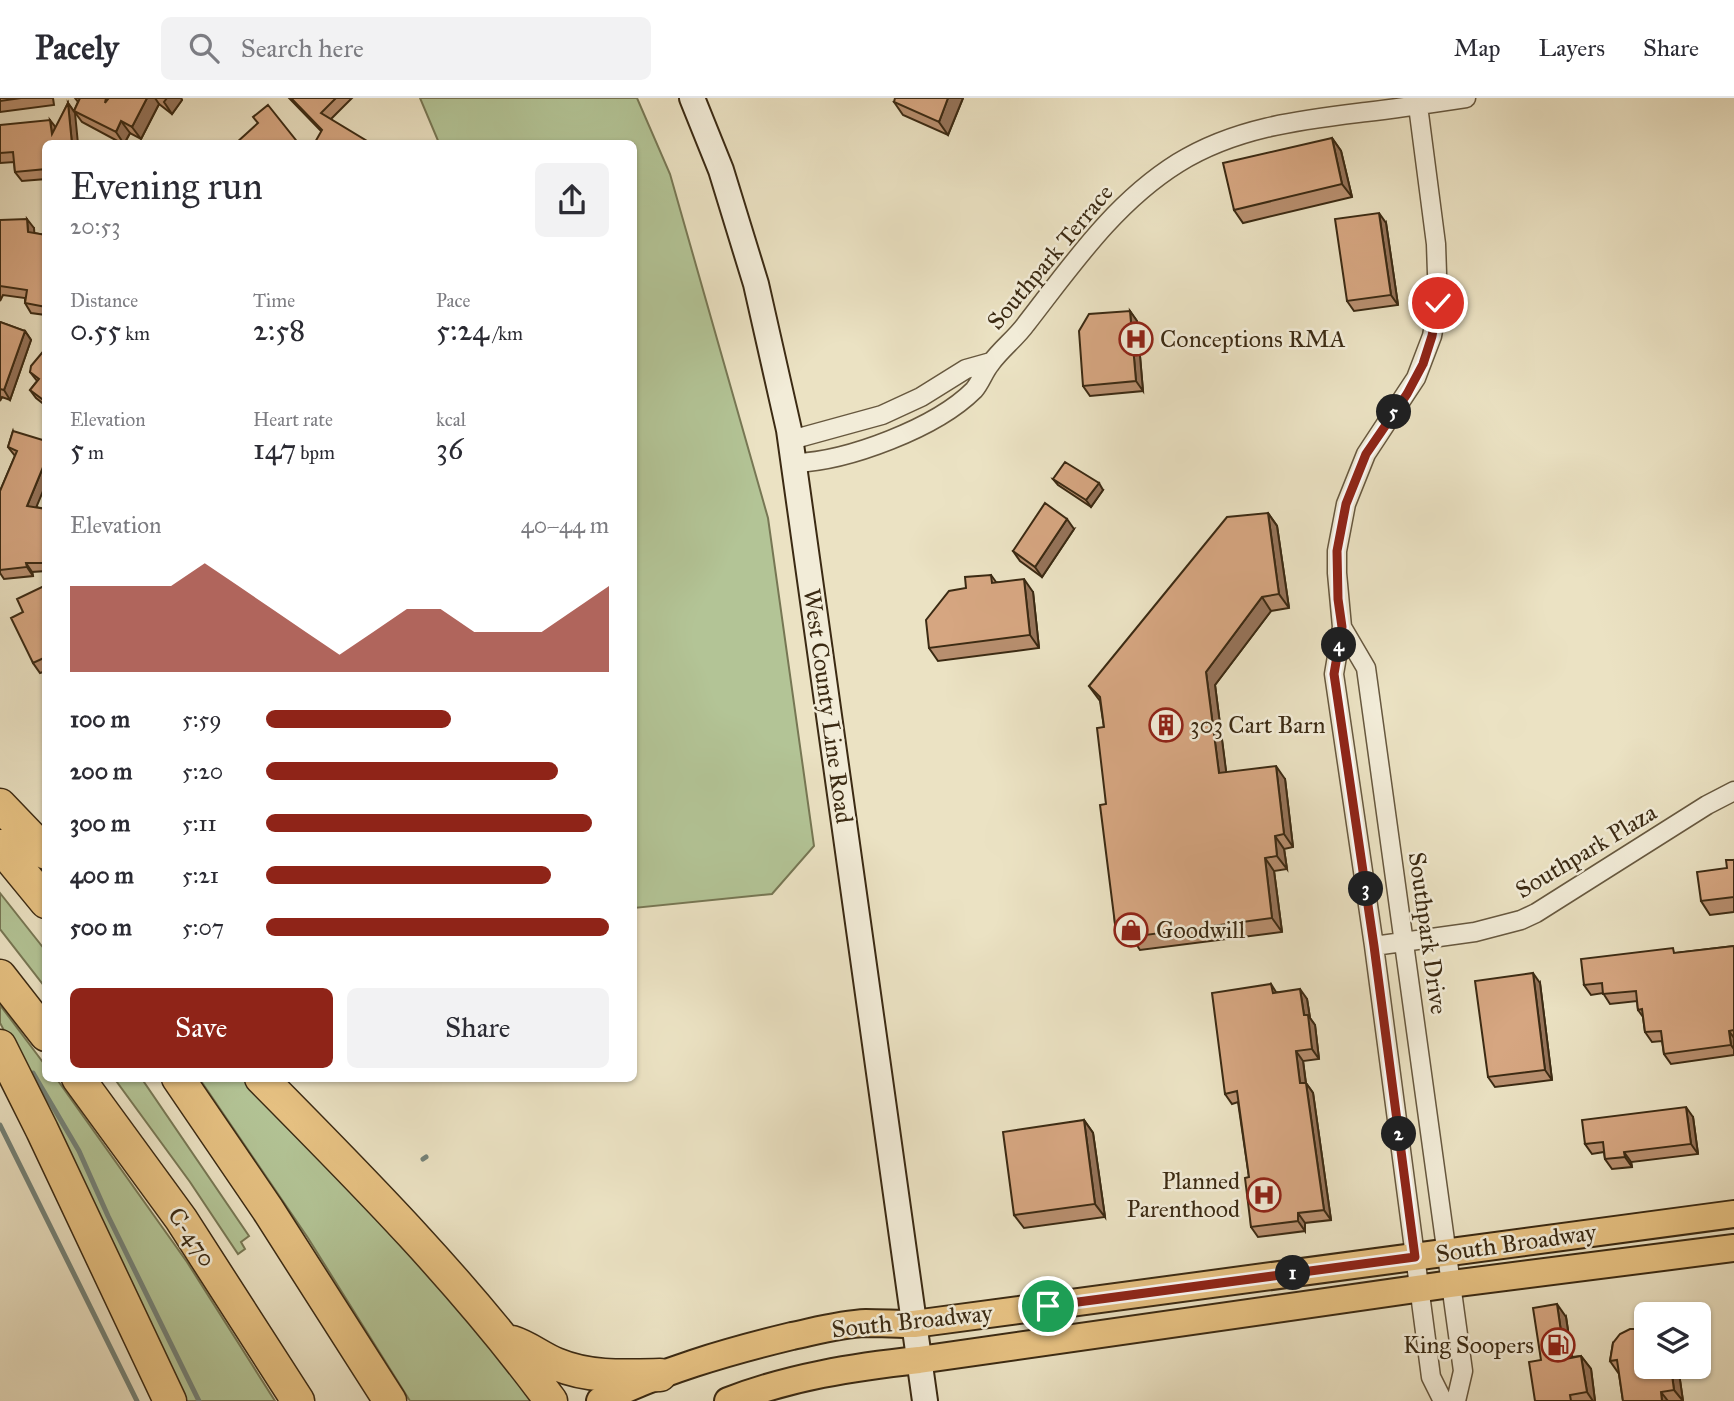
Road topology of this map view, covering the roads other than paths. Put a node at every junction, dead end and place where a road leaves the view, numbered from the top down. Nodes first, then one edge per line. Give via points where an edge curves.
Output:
1 (692, 98) edge
2 (1466, 98) edge
3 (1417, 101) edge
4 (991, 362) junction
5 (793, 452) junction
6 (1342, 627) junction
7 (1734, 791) edge
8 (0, 806) edge
9 (0, 846) edge
10 (42, 849) edge
11 (42, 897) edge
12 (1405, 942) junction
13 (1374, 946) junction
14 (0, 976) edge
15 (42, 1030) edge
16 (0, 1046) edge
17 (81, 1082) edge
18 (181, 1082) edge
19 (265, 1082) edge
20 (1734, 1214) edge
21 (1734, 1248) edge
22 (1447, 1252) junction
23 (1415, 1257) junction
24 (1451, 1284) junction
25 (1419, 1289) junction
26 (914, 1324) junction
27 (504, 1339) junction
28 (919, 1360) junction
29 (660, 1375) junction
30 (170, 1401) edge
31 (298, 1401) edge
32 (390, 1401) edge
33 (551, 1401) edge
34 (600, 1401) edge
35 (728, 1401) edge
36 (925, 1401) edge
37 (1443, 1401) edge
38 (1456, 1401) edge

1 - 5 main road, West County Line Road via 756,284
2 - 3 street, Southpark Terrace
3 - 4 street, Southpark Terrace via 1263,128 1216,143 1180,162 1139,190 1106,223
3 - 6 street, Southpark Drive via 1436,244 1438,303 1419,371 1366,454 1346,504 1337,551
4 - 5 street, Southpark Terrace via 966,369 921,397
4 - 5 street, Southpark Terrace via 964,398 931,420 874,446 836,457
5 - 26 main road, West County Line Road
6 - 12 street, Southpark Drive via 1366,667
6 - 13 street, Southpark Drive via 1334,674
7 - 12 street, Southpark Plaza via 1536,913 1498,927
8 - 10 highway
9 - 11 highway
12 - 13 street, Southpark Plaza
12 - 22 street, Southpark Drive
13 - 23 street, Southpark Drive
14 - 15 highway
16 - 30 highway
17 - 31 highway, C-470 via 181,1219
18 - 32 highway
19 - 27 highway via 435,1259
20 - 22 main road, South Broadway
21 - 24 main road, South Broadway
22 - 23 main road, South Broadway
22 - 24 street, Southpark Drive
23 - 25 street, Southpark Drive
23 - 26 main road, South Broadway
24 - 25 main road, South Broadway
24 - 38 street, Southpark Drive via 1463,1371
25 - 28 main road, South Broadway
25 - 37 street, Southpark Drive via 1431,1377
26 - 28 main road, West County Line Road
26 - 29 main road, South Broadway via 865,1323 824,1329
27 - 29 highway via 577,1371
27 - 33 highway
28 - 35 main road, South Broadway via 809,1376
28 - 36 main road, West County Line Road
29 - 34 main road, South Broadway

